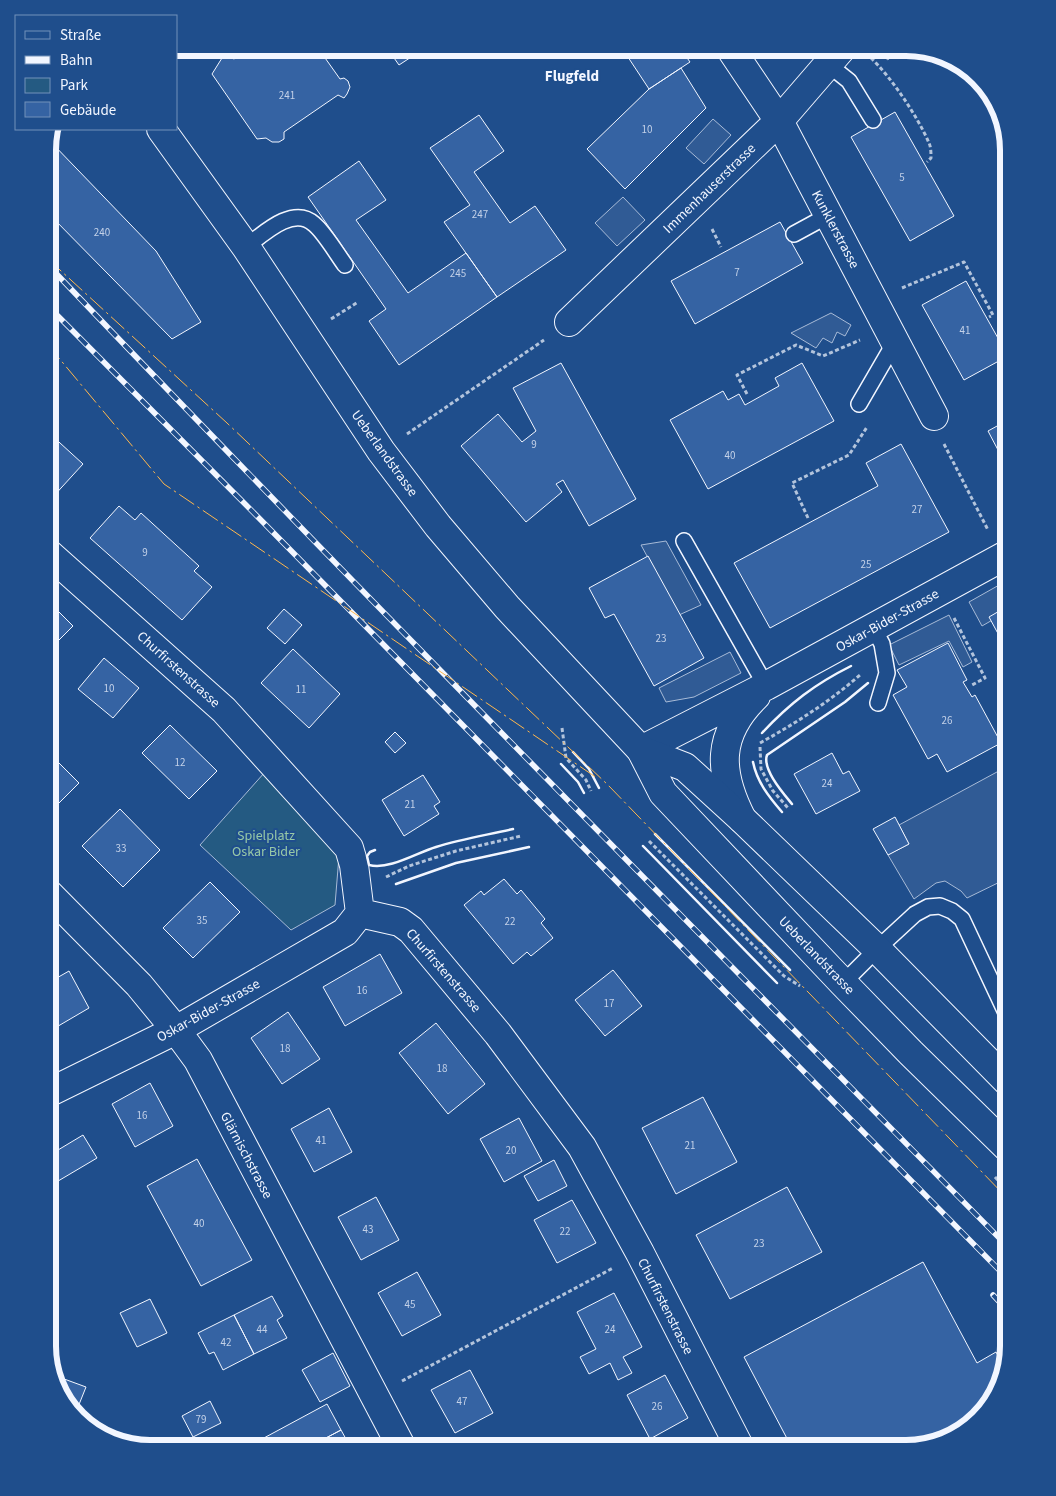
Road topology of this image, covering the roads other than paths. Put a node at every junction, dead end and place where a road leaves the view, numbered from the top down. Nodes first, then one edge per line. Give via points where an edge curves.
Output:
1 (735, 56) edge
2 (845, 56) edge
3 (846, 56) edge
4 (873, 120) dead end
5 (779, 121) junction
6 (163, 130) edge
7 (829, 215) junction
8 (794, 234) dead end
9 (246, 247) junction
10 (345, 265) dead end
11 (569, 322) road end
12 (891, 334) junction
13 (859, 404) dead end
14 (934, 416) road end
15 (684, 542) dead end
16 (1000, 558) edge
17 (56, 560) edge
18 (874, 627) junction
19 (766, 686) junction
20 (878, 703) dead end
21 (641, 750) junction
22 (742, 819) junction
23 (56, 901) edge
24 (360, 913) junction
25 (877, 949) junction
26 (843, 984) junction
27 (1000, 1000) edge
28 (176, 1030) junction
29 (1000, 1074) edge
30 (56, 1089) edge
31 (1000, 1140) edge
32 (398, 1440) edge
33 (736, 1440) edge

1 - 5 street, Kunklerstrasse
2 - 5 street, Immenhauserstrasse
3 - 4 lane via 849,81
5 - 7 street, Kunklerstrasse
5 - 11 street, Immenhauserstrasse
6 - 9 street, Ueberlandstrasse
7 - 8 lane
7 - 12 street, Kunklerstrasse
9 - 10 lane via 287,219 300,217 314,223
9 - 21 street, Ueberlandstrasse via 381,451 438,526 507,607
12 - 13 lane
12 - 14 street, Kunklerstrasse
15 - 19 lane
16 - 18 street, Oskar-Bider-Strasse
17 - 24 street, Churfirstenstrasse via 224,710 349,848
18 - 19 street, Oskar-Bider-Strasse
18 - 20 lane via 882,644 887,673
19 - 21 street, Oskar-Bider-Strasse
19 - 22 street, Oskar-Bider-Strasse via 745,706 727,738 724,752 729,789
21 - 22 street, Ueberlandstrasse via 685,766
21 - 26 street, Ueberlandstrasse via 663,793
22 - 25 street, Ueberlandstrasse
23 - 28 street, Glärnischstrasse via 139,985
24 - 28 street, Oskar-Bider-Strasse via 345,932
24 - 33 street, Churfirstenstrasse via 400,922 411,930 498,1034 582,1148
25 - 26 lane
25 - 27 lane via 915,914 940,906 962,919
25 - 29 street, Ueberlandstrasse
26 - 31 street, Ueberlandstrasse
28 - 30 street, Oskar-Bider-Strasse
28 - 32 street, Glärnischstrasse via 198,1060

